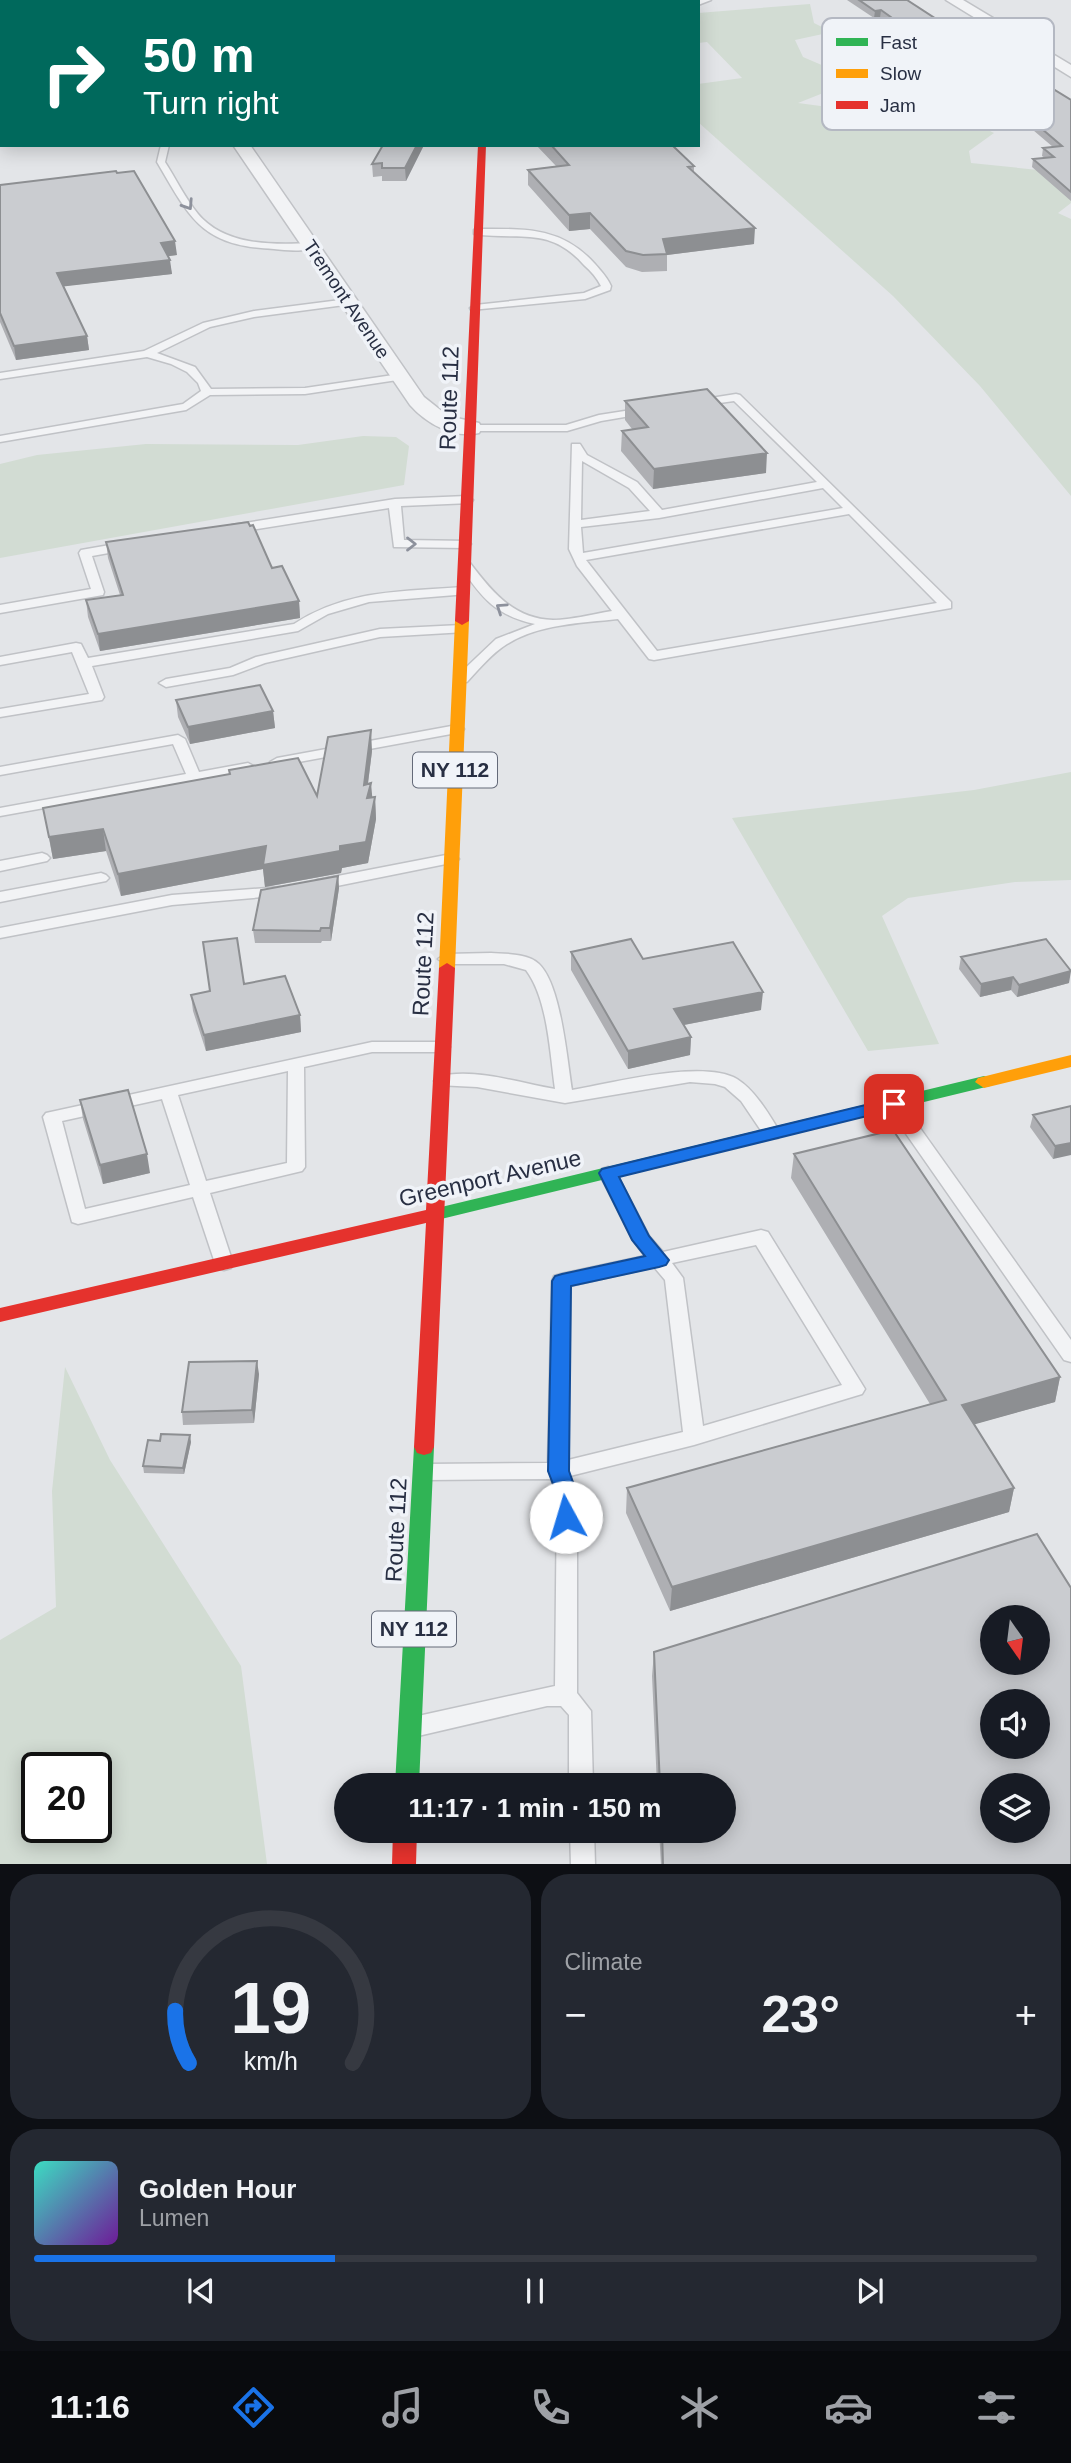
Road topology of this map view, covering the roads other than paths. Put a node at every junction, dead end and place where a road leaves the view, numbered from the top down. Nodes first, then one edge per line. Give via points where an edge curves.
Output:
1 (953, 0) edge
2 (982, 18) edge
3 (1054, 62) edge
4 (1071, 72) edge
5 (165, 147) edge
6 (242, 147) edge
7 (482, 147) edge
8 (477, 232) junction
9 (311, 246) junction
10 (348, 302) junction
11 (475, 308) junction
12 (147, 354) junction
13 (0, 376) edge
14 (400, 377) junction
15 (207, 392) junction
16 (681, 406) edge
17 (654, 410) edge
18 (471, 428) junction
19 (567, 428) junction
20 (0, 439) edge
21 (576, 447) junction
22 (826, 484) junction
23 (467, 500) junction
24 (395, 503) junction
25 (852, 510) junction
26 (659, 514) junction
27 (577, 524) junction
28 (220, 531) edge
29 (139, 544) edge
30 (465, 544) junction
31 (579, 557) junction
32 (464, 564) junction
33 (463, 591) junction
34 (0, 609) edge
35 (622, 614) junction
36 (556, 624) junction
37 (461, 629) junction
38 (0, 661) edge
39 (84, 663) junction
40 (459, 681) junction
41 (166, 683) dead end
42 (0, 713) edge
43 (457, 729) junction
44 (0, 771) edge
45 (194, 777) junction
46 (0, 812) edge
47 (42, 858) dead end
48 (451, 859) junction
49 (0, 866) edge
50 (101, 878) dead end
51 (0, 897) edge
52 (0, 933) edge
53 (446, 959) junction
54 (442, 1047) junction
55 (1071, 1061) edge
56 (296, 1063) junction
57 (440, 1081) junction
58 (168, 1091) junction
59 (565, 1097) junction
60 (894, 1104) junction
61 (772, 1134) junction
62 (608, 1173) junction
63 (200, 1189) junction
64 (434, 1215) junction
65 (659, 1260) junction
66 (224, 1263) junction
67 (0, 1315) edge
68 (1071, 1355) edge
69 (694, 1437) junction
70 (558, 1471) junction
71 (422, 1472) junction
72 (566, 1696) junction
73 (410, 1728) junction
74 (408, 1773) edge
75 (581, 1773) edge
76 (405, 1843) edge
77 (582, 1843) edge
78 (404, 1864) edge
79 (583, 1864) edge

1 - 2 street
3 - 4 street
5 -> 9 lane via 161,162 199,221 220,235 256,245
6 - 9 street, Tremont Avenue
7 - 8 main road, Route 112 / NY 112
8 - 11 main road, Route 112 / NY 112
8 - 11 lane via 516,232 568,244 606,286 585,296
9 - 10 street, Tremont Avenue
10 - 12 lane via 207,325
10 - 14 street, Tremont Avenue
11 - 18 main road, Route 112 / NY 112
12 - 13 lane
12 - 15 lane via 179,362 203,379
14 - 15 lane via 306,391
14 - 18 street, Tremont Avenue via 435,419
15 - 20 lane via 186,407
16 - 22 lane via 736,397
17 - 19 lane
18 - 19 lane
18 - 23 main road, Route 112 / NY 112
19 - 21 lane
21 - 26 lane via 583,457 633,485
21 - 27 lane
22 - 25 lane
22 - 26 lane
23 - 24 lane
23 - 30 main road, Route 112 / NY 112
24 - 28 lane
24 -> 30 lane via 398,544
25 - 31 lane
25 - 35 lane via 946,605 654,656
26 - 27 lane
27 - 31 lane via 575,549
29 - 34 lane via 85,553 98,592
30 - 32 main road, Route 112 / NY 112
31 - 35 lane
32 - 33 main road, Route 112 / NY 112
36 -> 32 lane via 520,618 495,606
33 - 37 main road, Route 112 / NY 112
33 - 39 lane via 368,598 323,611 298,627
35 - 36 lane
36 - 40 lane via 503,640
37 - 40 main road, Route 112 / NY 112
37 - 41 lane via 380,633 261,660 233,671
38 - 39 lane via 76,648
39 - 42 lane via 97,696
40 - 43 main road, Route 112 / NY 112
43 - 45 lane
43 - 48 main road, Route 112 / NY 112
44 - 45 lane via 178,739
45 - 46 lane
47 - 49 lane
48 - 52 lane via 272,894 173,900
48 - 53 main road, Route 112 / NY 112
50 - 51 lane
53 - 54 main road, Route 112 / NY 112
53 - 59 lane via 519,961 532,966 545,987
54 - 56 lane via 372,1047
54 - 57 main road, Route 112 / NY 112
55 - 60 main road, Greenport Avenue
56 - 58 lane
56 - 63 lane via 296,1167
57 - 59 lane via 477,1081
57 - 64 main road, Route 112 / NY 112
58 - 63 lane
58 - 63 lane via 52,1117 78,1217
59 - 61 lane via 690,1076 717,1078 747,1097
60 - 61 main road, Greenport Avenue
60 - 68 lane
61 - 62 main road, Greenport Avenue
62 - 64 main road, Greenport Avenue
62 - 65 lane via 642,1240
63 - 66 lane
64 - 66 main road, Greenport Avenue
64 - 71 main road, Route 112 / NY 112
65 - 69 lane via 674,1278
65 - 69 lane via 761,1237 855,1390
65 - 70 lane via 562,1281
66 - 67 main road, Greenport Avenue
69 - 70 lane
70 - 71 lane
70 - 72 lane via 567,1492
71 - 73 main road, Route 112 / NY 112
72 - 73 lane via 547,1696
72 - 75 lane via 580,1711
73 - 74 main road, Route 112 / NY 112
76 - 78 main road
77 - 79 lane

